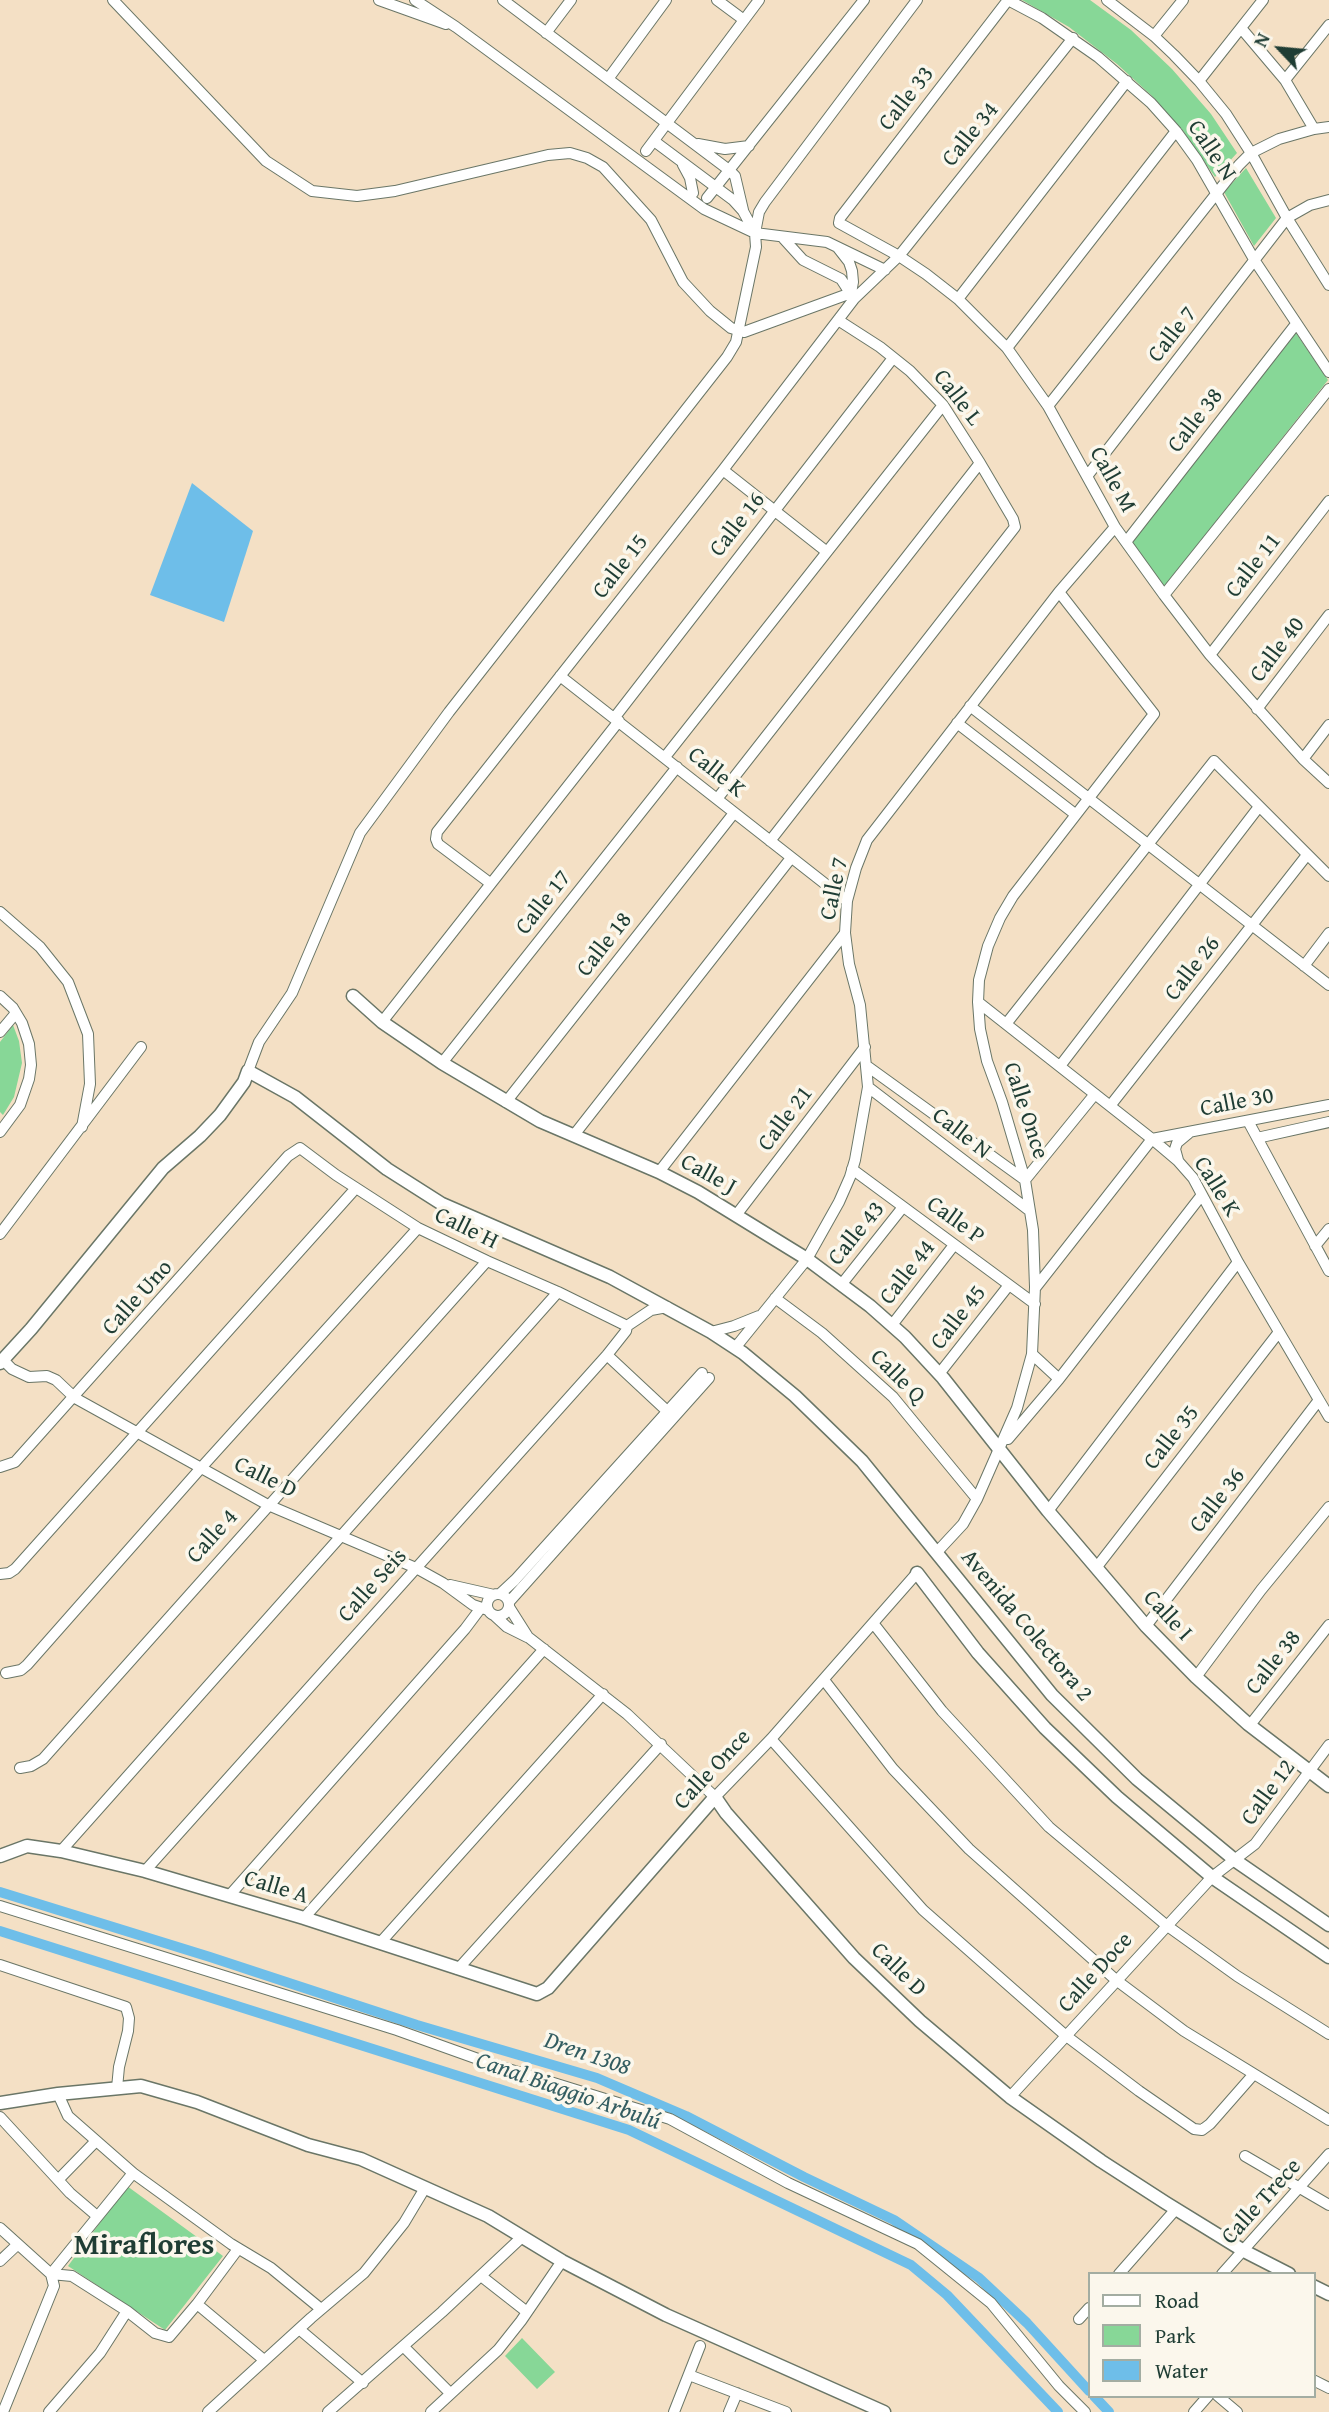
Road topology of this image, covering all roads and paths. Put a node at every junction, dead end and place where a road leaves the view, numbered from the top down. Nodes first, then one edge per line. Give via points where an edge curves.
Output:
1 (113, 0) edge
2 (379, 0) edge
3 (415, 0) edge
4 (503, 0) edge
5 (571, 0) edge
6 (666, 0) edge
7 (718, 0) edge
8 (759, 0) edge
9 (864, 0) edge
10 (917, 0) edge
11 (1008, 0) edge
12 (1107, 0) edge
13 (1183, 0) edge
14 (1263, 0) edge
15 (744, 20) junction
16 (1329, 25) edge
17 (456, 27) junction
18 (1241, 28) junction
19 (546, 33) junction
20 (1154, 36) junction
21 (1073, 38) junction
22 (608, 79) junction
23 (1285, 80) junction
24 (1127, 81) junction
25 (1199, 81) junction
26 (667, 123) junction
27 (1329, 127) edge
28 (1314, 129) junction
29 (1176, 131) junction
30 (654, 141) junction
31 (691, 141) junction
32 (749, 145) junction
33 (646, 151) dead end
34 (1251, 153) junction
35 (678, 159) junction
36 (729, 170) junction
37 (716, 186) junction
38 (693, 193) dead end
39 (1217, 194) junction
40 (707, 198) dead end
41 (1329, 200) edge
42 (743, 211) junction
43 (1287, 218) junction
44 (839, 223) joint
45 (755, 233) junction
46 (782, 238) junction
47 (838, 248) junction
48 (899, 256) junction
49 (1255, 261) junction
50 (1324, 269) edge
51 (885, 270) junction
52 (1329, 285) edge
53 (852, 296) junction
54 (958, 299) junction
55 (838, 320) junction
56 (1296, 324) junction
57 (740, 330) junction
58 (1007, 348) junction
59 (893, 358) junction
60 (1329, 372) edge
61 (1329, 389) edge
62 (943, 405) junction
63 (1048, 406) junction
64 (981, 463) junction
65 (723, 470) junction
66 (1088, 475) junction
67 (1329, 501) edge
68 (774, 510) junction
69 (1115, 527) junction
70 (1126, 542) junction
71 (827, 552) junction
72 (1059, 592) junction
73 (1164, 595) junction
74 (1329, 615) edge
75 (1210, 655) junction
76 (560, 677) junction
77 (970, 706) junction
78 (1258, 709) junction
79 (617, 719) junction
80 (957, 723) junction
81 (1329, 725) edge
82 (665, 757) junction
83 (1303, 759) junction
84 (677, 767) junction
85 (1329, 783) edge
86 (717, 799) junction
87 (1088, 799) junction
88 (1258, 808) junction
89 (734, 813) junction
90 (1075, 814) junction
91 (770, 841) junction
92 (1148, 846) junction
93 (1307, 856) junction
94 (791, 858) junction
95 (1329, 876) edge
96 (491, 883) junction
97 (1200, 886) junction
98 (847, 901) junction
99 (0, 912) edge
100 (1251, 927) junction
101 (845, 933) junction
102 (1329, 933) edge
103 (1304, 966) junction
104 (1329, 985) edge
105 (0, 996) edge
106 (354, 996) dead end
107 (978, 1002) junction
108 (16, 1013) junction
109 (382, 1022) junction
110 (1006, 1024) junction
111 (0, 1032) edge
112 (141, 1047) dead end
113 (866, 1047) junction
114 (442, 1063) junction
115 (867, 1066) junction
116 (1060, 1066) junction
117 (248, 1070) junction
118 (868, 1087) junction
119 (1095, 1094) junction
120 (506, 1101) junction
121 (1329, 1105) edge
122 (1110, 1106) junction
123 (1248, 1121) junction
124 (1329, 1122) edge
125 (82, 1127) junction
126 (1, 1128) edge
127 (1191, 1131) junction
128 (574, 1135) junction
129 (1257, 1138) junction
130 (1152, 1139) junction
131 (300, 1148) joint
132 (1178, 1161) junction
133 (852, 1170) junction
134 (659, 1172) junction
135 (1024, 1180) junction
136 (356, 1188) junction
137 (1201, 1196) junction
138 (903, 1207) junction
139 (1030, 1211) junction
140 (737, 1214) junction
141 (418, 1228) junction
142 (1329, 1229) edge
143 (0, 1234) edge
144 (954, 1245) junction
145 (1315, 1246) junction
146 (807, 1259) junction
147 (487, 1261) junction
148 (1238, 1262) junction
149 (1329, 1270) edge
150 (841, 1285) junction
151 (1009, 1285) junction
152 (1035, 1287) junction
153 (558, 1292) junction
154 (775, 1298) junction
155 (1035, 1304) junction
156 (668, 1307) junction
157 (760, 1316) junction
158 (892, 1325) junction
159 (627, 1326) junction
160 (711, 1332) junction
161 (1279, 1332) junction
162 (736, 1348) junction
163 (1032, 1354) junction
164 (607, 1356) junction
165 (1, 1362) edge
166 (939, 1374) junction
167 (1059, 1379) junction
168 (75, 1398) junction
169 (1319, 1400) junction
170 (667, 1411) junction
171 (1329, 1418) edge
172 (135, 1432) junction
173 (1000, 1449) junction
174 (0, 1467) edge
175 (200, 1469) junction
176 (977, 1499) junction
177 (268, 1505) junction
178 (1329, 1507) edge
179 (1048, 1511) junction
180 (340, 1535) junction
181 (937, 1552) junction
182 (416, 1568) junction
183 (1096, 1568) junction
184 (917, 1573) joint
185 (0, 1574) edge
186 (443, 1583) junction
187 (497, 1594) junction
188 (509, 1604) junction
189 (488, 1612) junction
190 (873, 1623) junction
191 (1329, 1625) edge
192 (1146, 1626) junction
193 (528, 1637) junction
194 (544, 1649) junction
195 (6, 1673) dead end
196 (1196, 1677) junction
197 (824, 1680) junction
198 (603, 1694) junction
199 (1250, 1725) junction
200 (771, 1739) junction
201 (661, 1744) junction
202 (1329, 1745) edge
203 (20, 1768) dead end
204 (1308, 1771) junction
205 (1329, 1786) edge
206 (715, 1797) junction
207 (61, 1851) junction
208 (0, 1856) edge
209 (1236, 1861) junction
210 (145, 1871) junction
211 (1212, 1877) junction
212 (229, 1896) junction
213 (0, 1906) edge
214 (304, 1918) junction
215 (1166, 1925) junction
216 (1329, 1925) edge
217 (380, 1943) junction
218 (1329, 1957) edge
219 (0, 1965) edge
220 (458, 1969) junction
221 (1116, 1980) junction
222 (537, 1994) joint
223 (1329, 2034) edge
224 (1065, 2035) junction
225 (1253, 2075) junction
226 (117, 2088) junction
227 (58, 2094) junction
228 (1010, 2097) junction
229 (0, 2103) edge
230 (0, 2117) edge
231 (1329, 2120) edge
232 (95, 2142) junction
233 (1329, 2154) edge
234 (1245, 2156) dead end
235 (133, 2173) junction
236 (58, 2179) junction
237 (425, 2188) junction
238 (1300, 2189) junction
239 (1329, 2205) edge
240 (1176, 2209) junction
241 (97, 2216) junction
242 (0, 2228) edge
243 (522, 2237) junction
244 (18, 2245) junction
245 (238, 2249) junction
246 (1244, 2251) junction
247 (0, 2261) edge
248 (562, 2261) junction
249 (1121, 2272) edge
250 (1224, 2272) edge
251 (1285, 2272) edge
252 (51, 2274) junction
253 (481, 2276) junction
254 (197, 2304) junction
255 (321, 2309) junction
256 (1088, 2309) edge
257 (127, 2312) junction
258 (527, 2312) junction
259 (1079, 2319) dead end
260 (299, 2329) junction
261 (700, 2346) dead end
262 (404, 2347) junction
263 (264, 2360) junction
264 (689, 2375) junction
265 (363, 2382) junction
266 (450, 2393) junction
267 (737, 2393) junction
268 (1206, 2398) edge
269 (1220, 2398) edge
270 (3, 2412) edge
271 (49, 2412) edge
272 (208, 2412) edge
273 (328, 2412) edge
274 (430, 2412) edge
275 (674, 2412) edge
276 (729, 2412) edge
277 (783, 2412) edge
278 (884, 2412) edge
279 (1085, 2412) edge
280 (1194, 2412) edge
281 (1237, 2412) edge

1 - 57 street via 267,161 312,191 358,196 548,155 570,153 587,158 603,167 651,220 683,282 710,311
2 - 17 street
3 - 17 street
4 - 19 street
5 - 19 street
6 - 22 street
7 - 15 street
8 - 15 street
9 - 32 street
10 - 45 street via 765,202
11 - 21 street, Calle N
11 - 44 street, Calle 33
12 - 20 street
13 - 20 street
14 - 18 street
15 - 26 street
16 - 23 street
17 - 45 street via 664,182 704,209
18 - 23 street
18 - 25 street
19 - 22 street
20 - 25 street
21 - 24 street, Calle N
21 - 48 street, Calle 34
22 - 26 street
23 - 28 street
24 - 29 street, Calle N
24 - 54 street
25 - 34 street
26 - 30 street
26 - 31 street
27 - 28 street
28 - 34 street
29 - 39 street, Calle N
29 - 58 street
30 - 33 street
30 - 35 street
31 - 32 street via 725,149
31 - 36 street
32 - 36 street
34 - 39 street
34 - 43 street
35 - 37 street
35 - 38 street
36 - 37 street
36 - 42 street
37 - 40 street
37 - 42 street
39 - 49 street, Calle N
39 - 63 street
41 - 43 street
42 - 45 street
43 - 49 street, Calle 7
43 - 50 street
44 - 48 street, Calle M
45 - 46 street
45 - 57 street
46 - 47 street
46 - 53 street via 803,260 841,279
47 - 51 street
47 - 53 street via 852,271
48 - 51 street, Calle 34
48 - 54 street, Calle M
49 - 56 street, Calle N
49 - 66 street, Calle 7
50 - 52 street
51 - 53 street, Calle 34
53 - 55 street, Calle 15
53 - 57 street
54 - 58 street, Calle M
55 - 59 street, Calle L
55 - 65 street, Calle 15
56 - 60 street, Calle N
56 - 70 street, Calle 38
57 - 117 street via 727,357 360,833 292,993
58 - 63 street, Calle M
59 - 62 street, Calle L
59 - 68 street, Calle 16
61 - 73 street
62 - 64 street, Calle L
62 - 71 street
63 - 66 street, Calle M
64 - 86 street
64 - 91 street, Calle L via 1015,527
65 - 68 street
65 - 76 street, Calle 15
66 - 69 street, Calle M
67 - 75 street, Calle 11
68 - 71 street
68 - 79 street, Calle 16
69 - 70 street, Calle M
69 - 72 street, Calle 7
70 - 73 street, Calle M
71 - 82 street
72 - 77 street, Calle 7
72 - 87 street, Calle Once via 1154,714
73 - 75 street, Calle M
74 - 78 street, Calle 40
75 - 78 street, Calle M
76 - 79 street, Calle K
76 - 96 street, Calle 15 via 436,839
77 - 80 street, Calle 7
77 - 87 street
78 - 83 street, Calle M
79 - 82 street, Calle K
79 - 96 street, Calle 16
80 - 90 street
80 - 98 street, Calle 7 via 867,840
81 - 83 street
82 - 84 street, Calle K
83 - 85 street, Calle M
84 - 86 street, Calle K
84 - 114 street, Calle 17
86 - 89 street, Calle K
87 - 90 street, Calle Once
87 - 92 street
88 - 92 street via 1214,761
88 - 93 street
88 - 97 street
89 - 91 street, Calle K
89 - 120 street, Calle 18
90 - 107 street, Calle Once via 1000,918 979,980
91 - 94 street, Calle K
92 - 97 street
92 - 110 street
93 - 95 street
93 - 100 street, Calle 26
94 - 98 street, Calle K
94 - 128 street
96 - 109 street, Calle 16
97 - 100 street
97 - 116 street
98 - 101 street, Calle 7
99 - 125 street via 40,947 68,982 88,1034 90,1084
100 - 103 street
100 - 122 street, Calle 26
101 - 113 street, Calle 7
101 - 134 street
102 - 103 street
103 - 104 street
105 - 108 street
106 - 109 street, Calle J
107 - 110 street, Calle K
107 - 135 street, Calle Once via 987,1061
108 - 111 street
108 - 126 street via 29,1044 31,1065 20,1105
109 - 114 street, Calle J
110 - 116 street, Calle K
112 - 125 street
113 - 115 street, Calle 7
113 - 140 street, Calle 21
114 - 120 street, Calle J
115 - 118 street, Calle 7
115 - 135 street, Calle N
116 - 119 street, Calle K
117 - 156 street, Avenida Colectora 2 via 295,1097 387,1169 442,1204
117 - 165 street via 220,1115 163,1168
118 - 133 street, Calle 7
118 - 139 street, Calle N
119 - 122 street, Calle K
119 - 135 street
120 - 128 street, Calle J
121 - 123 street, Calle 30
122 - 130 street, Calle K
123 - 127 street, Calle 30
123 - 129 street
124 - 129 street
125 - 143 street
127 - 130 street, Calle 30
127 - 132 street via 1177,1143
128 - 134 street, Calle J
129 - 145 street
130 - 132 street, Calle K
130 - 152 street
131 - 136 street, Calle H
131 - 168 street, Calle Uno via 288,1156
132 - 137 street, Calle K
133 - 138 street, Calle P
133 - 146 street, Calle 7
134 - 140 street, Calle J
135 - 139 street, Calle Once
136 - 141 street, Calle H
136 - 172 street
137 - 148 street, Calle K
137 - 167 street
138 - 144 street, Calle P
138 - 150 street, Calle 43
139 - 152 street, Calle Once
140 - 146 street, Calle J
141 - 147 street, Calle H
141 - 175 street
142 - 145 street
144 - 151 street, Calle P
144 - 158 street, Calle 44
145 - 149 street
146 - 150 street, Calle J
146 - 154 street, Calle 7
147 - 153 street, Calle H
147 - 177 street, Calle 4
148 - 161 street, Calle K
148 - 179 street
150 - 158 street, Calle J
151 - 155 street, Calle P
151 - 166 street, Calle 45
152 - 155 street, Calle Once
153 - 159 street, Calle H
153 - 180 street
154 - 157 street, Calle 7
154 - 176 street, Calle Q via 893,1397
155 - 163 street, Calle Once
156 - 159 street via 651,1310
156 - 160 street, Avenida Colectora 2
157 - 160 street
157 - 162 street, Calle 7
158 - 166 street, Calle J
159 - 164 street, Calle Seis
160 - 162 street, Avenida Colectora 2
161 - 169 street, Calle K
161 - 183 street, Calle 35
162 - 181 street, Avenida Colectora 2 via 795,1396 862,1461
163 - 167 street
163 - 173 street, Calle Once
164 - 170 street
164 - 182 street, Calle Seis
165 - 168 street, Calle D via 29,1377 56,1380
166 - 173 street, Calle J
167 - 173 street
168 - 172 street, Calle D
168 - 174 street, Calle Uno via 15,1462
169 - 171 street, Calle K
169 - 192 street, Calle 36
170 - 187 street via 515,1580
170 - 188 street via 705,1375
172 - 175 street, Calle D
172 - 185 street via 15,1569
173 - 176 street, Calle Once
173 - 179 street, Calle I
175 - 177 street, Calle D
175 - 195 street via 27,1665
176 - 181 street, Calle Once via 963,1524
177 - 180 street, Calle D
177 - 203 street, Calle 4 via 43,1759
178 - 196 street
179 - 183 street, Calle I
180 - 182 street, Calle D
180 - 207 street
181 - 209 street, Avenida Colectora 2 via 1052,1695 1137,1779
182 - 186 street, Calle D
182 - 210 street, Calle Seis
183 - 192 street, Calle I
184 - 190 street, Calle Once
184 - 211 street via 978,1653 1045,1728 1117,1797
186 - 187 street, Calle D
186 - 189 street, Calle D
187 - 188 street, Calle D
187 - 189 street via 487,1602
188 - 189 street via 505,1614
188 - 193 street, Calle D
189 - 193 street, Calle D
189 - 212 street via 465,1629
190 - 197 street, Calle Once
190 - 215 street via 942,1711 1049,1827
191 - 199 street, Calle 38
192 - 196 street, Calle I
193 - 194 street, Calle D
194 - 198 street, Calle D
194 - 214 street
196 - 199 street, Calle I
197 - 200 street, Calle Once
197 - 221 street via 893,1769 969,1849
198 - 201 street, Calle D
198 - 217 street
199 - 204 street, Calle I
200 - 206 street, Calle Once
200 - 224 street via 923,1910
201 - 206 street, Calle D
201 - 220 street
202 - 204 street, Calle 12
204 - 205 street, Calle I
204 - 209 street, Calle 12 via 1255,1844
206 - 222 street, Calle Once via 548,1988
206 - 228 street, Calle D via 854,1958
207 - 208 street, Calle A via 24,1846
207 - 210 street, Calle A
209 - 211 street, Calle 12
209 - 216 street, Avenida Colectora 2
210 - 212 street, Calle A
211 - 215 street, Calle Doce
211 - 218 street
212 - 214 street, Calle A
213 - 279 street via 670,2119 788,2183 918,2245 991,2303
214 - 217 street, Calle A
215 - 221 street, Calle Doce
215 - 223 street
217 - 220 street, Calle A
219 - 226 street via 126,2007 130,2018
220 - 222 street, Calle A
221 - 224 street, Calle Doce
221 - 225 street
224 - 225 street via 1194,2129 1210,2124
224 - 228 street, Calle Doce
225 - 231 street
226 - 227 street
226 - 237 street via 141,2086 197,2102 308,2145 361,2159
227 - 229 street
227 - 232 street via 68,2116
228 - 240 street, Calle D
230 - 236 street
232 - 235 street
232 - 236 street
233 - 238 street, Calle Trece
234 - 238 street
235 - 241 street
235 - 245 street
236 - 241 street
237 - 243 street
237 - 255 street via 364,2273
238 - 239 street
238 - 246 street, Calle Trece
240 - 246 street, Calle D
240 - 249 street
241 - 252 street
242 - 244 street
243 - 248 street
243 - 253 street
244 - 247 street
244 - 252 street
245 - 254 street
245 - 255 street via 271,2268
246 - 250 street, Calle Trece
246 - 251 street, Calle D
248 - 258 street
248 - 278 street via 671,2323
252 - 257 street via 72,2276
252 - 270 street via 54,2286
253 - 258 street
253 - 262 street
254 - 257 street via 169,2336 155,2333
254 - 263 street
255 - 260 street
256 - 259 street
257 - 271 street via 100,2353
258 - 266 street via 498,2350
260 - 263 street
260 - 265 street
261 - 264 street
262 - 265 street
262 - 266 street
263 - 272 street
264 - 267 street
264 - 275 street
265 - 273 street
266 - 274 street
267 - 276 street
267 - 277 street
268 - 280 street
269 - 281 street

